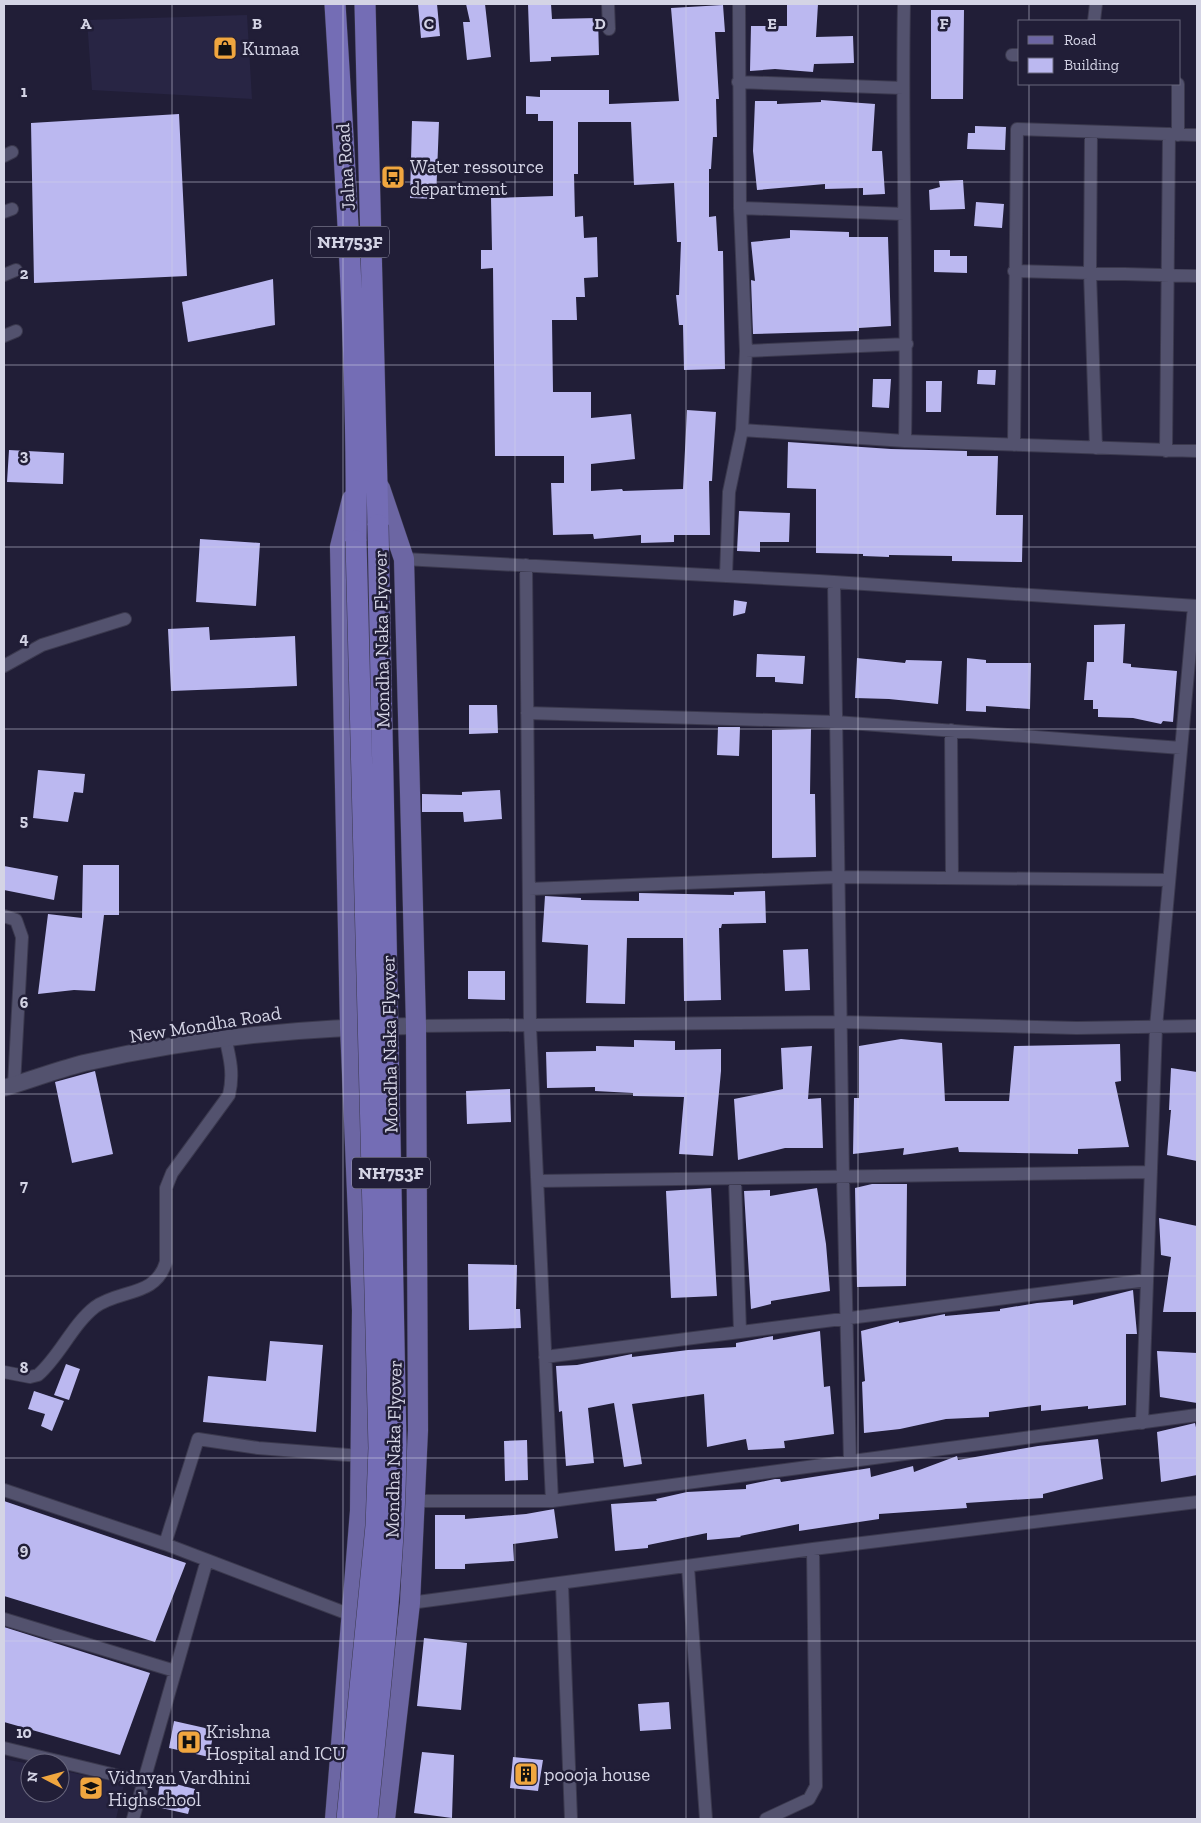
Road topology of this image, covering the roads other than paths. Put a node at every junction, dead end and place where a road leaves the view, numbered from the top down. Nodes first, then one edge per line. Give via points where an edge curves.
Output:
1 (334, 4) edge
2 (365, 4) edge
3 (608, 4) edge
4 (740, 4) edge
5 (904, 4) edge
6 (1096, 4) edge
7 (1094, 20) edge
8 (609, 29) dead end
9 (738, 82) junction
10 (1178, 85) edge
11 (903, 88) junction
12 (1091, 132) junction
13 (1173, 135) junction
14 (1197, 136) edge
15 (740, 208) junction
16 (904, 214) junction
17 (16, 270) dead end
18 (1014, 271) junction
19 (1090, 273) junction
20 (4, 275) edge
21 (1169, 275) junction
22 (1197, 276) edge
23 (16, 331) dead end
24 (4, 336) edge
25 (907, 344) junction
26 (746, 350) junction
27 (742, 430) junction
28 (905, 440) junction
29 (1014, 445) junction
30 (1096, 448) junction
31 (1166, 451) junction
32 (1197, 451) edge
33 (366, 478) junction
34 (404, 559) junction
35 (526, 565) junction
36 (726, 576) junction
37 (834, 582) junction
38 (1196, 606) edge
39 (125, 618) dead end
40 (4, 666) edge
41 (527, 713) junction
42 (836, 722) junction
43 (951, 730) junction
44 (1181, 748) junction
45 (838, 877) junction
46 (952, 878) junction
47 (1169, 880) junction
48 (529, 890) junction
49 (4, 916) edge
50 (840, 1022) junction
51 (416, 1026) junction
52 (530, 1026) junction
53 (1197, 1026) edge
54 (350, 1027) junction
55 (1156, 1027) junction
56 (225, 1037) junction
57 (9, 1087) edge
58 (1151, 1172) junction
59 (843, 1178) junction
60 (735, 1179) junction
61 (538, 1181) junction
62 (1147, 1280) junction
63 (847, 1318) junction
64 (740, 1332) junction
65 (546, 1357) junction
66 (4, 1372) edge
67 (1197, 1415) edge
68 (1142, 1423) junction
69 (361, 1456) junction
70 (850, 1461) junction
71 (4, 1490) edge
72 (415, 1501) junction
73 (552, 1501) junction
74 (1197, 1502) edge
75 (165, 1544) junction
76 (814, 1549) junction
77 (207, 1560) junction
78 (688, 1567) junction
79 (562, 1584) junction
80 (410, 1603) junction
81 (351, 1615) junction
82 (4, 1619) edge
83 (175, 1671) junction
84 (4, 1748) edge
85 (144, 1782) junction
86 (133, 1819) edge
87 (335, 1819) edge
88 (347, 1819) edge
89 (367, 1819) edge
90 (385, 1819) edge
91 (571, 1819) edge
92 (706, 1819) edge
93 (766, 1819) edge

1 - 33 highway, Jalna Road / NH753F
2 - 33 highway, Jalna Road / NH753F
3 - 8 street
4 - 9 street
5 - 11 street
6 - 7 street
9 - 11 street
9 - 15 street
10 - 13 street
11 - 16 street
12 - 13 street
12 - 18 street via 1017,129
12 - 19 street
13 - 14 street
13 - 21 street
15 - 16 street
15 - 26 street
16 - 25 street
17 - 20 street
18 - 19 street
18 - 29 street
19 - 21 street
19 - 30 street
21 - 22 street
21 - 31 street
23 - 24 street
25 - 26 street
25 - 28 street
26 - 27 street
27 - 28 street
27 - 36 street via 729,492
28 - 29 street
29 - 30 street
30 - 31 street
31 - 32 street
33 - 34 main road
33 - 54 main road via 340,547
33 - 88 highway, Mondha Naka Flyover / NH753F, bridge via 356,541 379,1448 376,1526
33 - 89 highway, Mondha Naka Flyover / NH753F, bridge via 378,525 396,1444 391,1568
34 - 35 street
34 - 51 main road
35 - 36 street
35 - 41 street
36 - 37 street
37 - 38 street
37 - 42 street
38 - 44 street
39 - 40 street via 42,645
41 - 42 street
41 - 48 street
42 - 43 street
42 - 45 street
43 - 44 street
43 - 46 street
44 - 47 street
45 - 46 street
45 - 48 street
45 - 50 street
46 - 47 street
47 - 55 street
48 - 52 street
49 - 57 street via 16,920 22,937
50 - 52 street
50 - 55 street
50 - 59 street
51 - 52 street
51 - 54 street, New Mondha Road
51 - 72 main road via 418,1430
52 - 61 street
53 - 55 street
54 - 56 street, New Mondha Road
54 - 69 main road via 362,1310
55 - 58 street
56 - 57 street, New Mondha Road via 83,1064
56 - 66 street via 232,1065 229,1095 172,1173 166,1188 166,1262 163,1274 151,1284 95,1307 38,1375 30,1377
58 - 59 street
58 - 62 street
59 - 60 street
59 - 63 street
60 - 61 street
60 - 64 street
61 - 65 street
62 - 63 street
62 - 68 street
63 - 64 street
63 - 70 street
64 - 65 street
65 - 73 street
67 - 68 street
68 - 70 street
69 - 75 street via 258,1448 198,1439
69 - 81 main road
70 - 73 street
71 - 75 street
72 - 73 street
72 - 80 main road
74 - 76 street
75 - 77 street
76 - 78 street
76 - 93 street via 816,1786 809,1799
77 - 81 street
77 - 83 street
78 - 79 street
78 - 92 street
79 - 80 street
79 - 91 street
80 - 90 main road
81 - 87 main road
82 - 83 street
83 - 85 street
84 - 85 street
85 - 86 street

